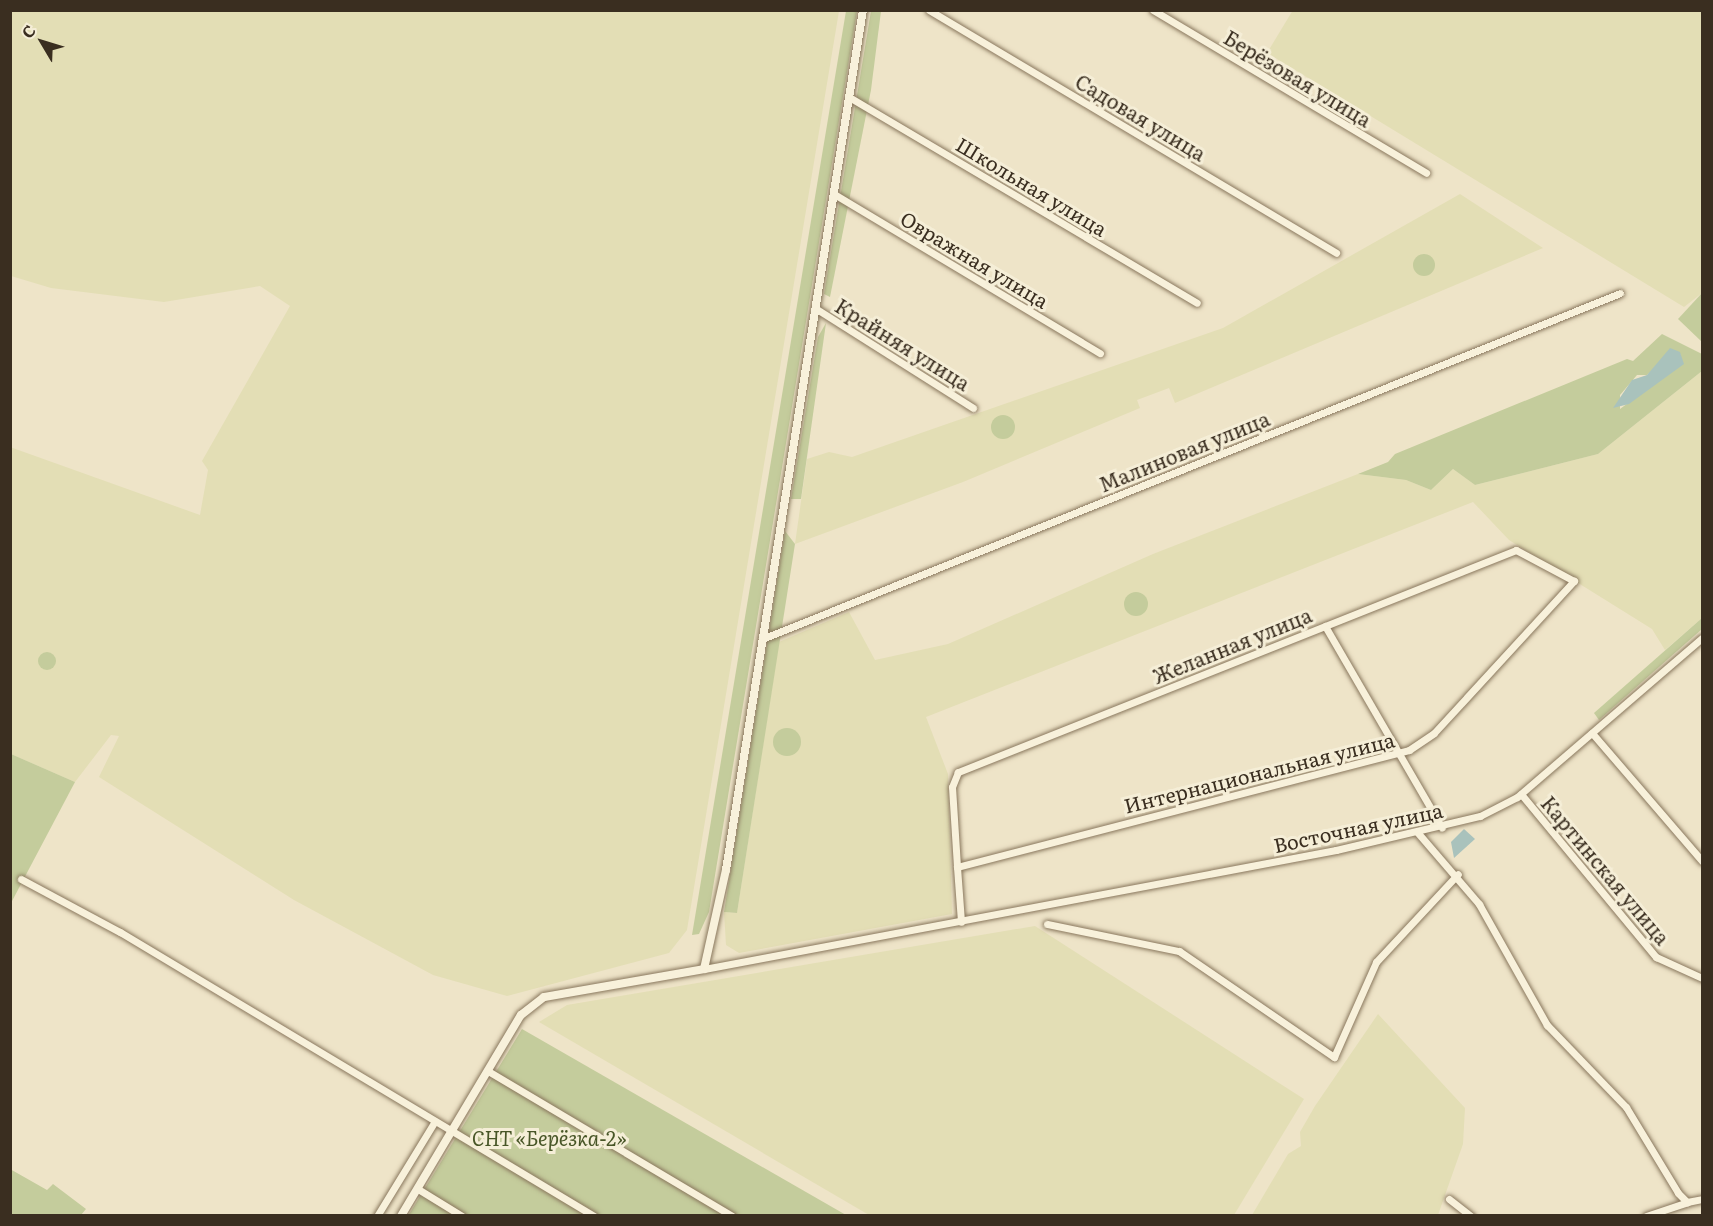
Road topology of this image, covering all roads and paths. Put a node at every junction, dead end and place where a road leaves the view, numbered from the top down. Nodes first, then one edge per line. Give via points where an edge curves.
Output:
1 (864, 10) edge
2 (929, 10) edge
3 (1153, 10) edge
4 (849, 97) junction
5 (1426, 173) dead end
6 (834, 194) junction
7 (1336, 253) dead end
8 (1620, 293) dead end
9 (1197, 303) dead end
10 (815, 308) junction
11 (1100, 353) dead end
12 (973, 408) dead end
13 (1574, 581) joint
14 (1325, 626) junction
15 (1702, 638) edge
16 (762, 639) junction
17 (1592, 733) junction
18 (1400, 752) junction
19 (1521, 794) junction
20 (1442, 828) junction
21 (1418, 833) junction
22 (1702, 861) edge
23 (957, 867) junction
24 (1458, 874) junction
25 (21, 879) dead end
26 (961, 922) junction
27 (1047, 924) dead end
28 (704, 969) junction
29 (1702, 978) edge
30 (488, 1071) junction
31 (435, 1120) junction
32 (452, 1131) junction
33 (418, 1189) junction
34 (1449, 1199) dead end
35 (1702, 1199) edge
36 (1688, 1202) junction
37 (377, 1215) edge
38 (401, 1215) edge
39 (462, 1215) edge
40 (594, 1215) edge
41 (732, 1215) edge
42 (1471, 1215) edge
43 (1646, 1215) edge

1 - 4 street
2 - 7 street, Садовая улица
3 - 5 street, Берёзовая улица
4 - 6 street
4 - 9 street, Школьная улица
6 - 10 street
6 - 11 street, Овражная улица
8 - 16 street, Малиновая улица
10 - 12 street, Крайняя улица
10 - 16 street
13 - 14 street, Желанная улица via 1519,550
13 - 18 street, Интернациональная улица via 1434,733
14 - 18 street
14 - 23 street, Желанная улица via 958,772 952,787
15 - 17 street, Восточная улица
16 - 28 street via 726,870
17 - 19 street, Восточная улица
17 - 22 street
18 - 20 street
18 - 23 street, Интернациональная улица
19 - 20 street, Восточная улица via 1480,816
19 - 29 street, Картинская улица via 1656,957
20 - 21 street, Восточная улица
21 - 24 street
21 - 26 street, Восточная улица
23 - 26 street
24 - 27 street via 1376,962 1334,1057 1179,951
24 - 36 street via 1547,1025 1626,1107
25 - 31 street
26 - 28 street, Восточная улица
28 - 30 street via 544,998 521,1015
30 - 32 street
30 - 41 street
31 - 32 street
31 - 37 street
32 - 33 street
32 - 40 street
33 - 38 street
33 - 39 street
34 - 42 street
35 - 36 street
36 - 43 street

